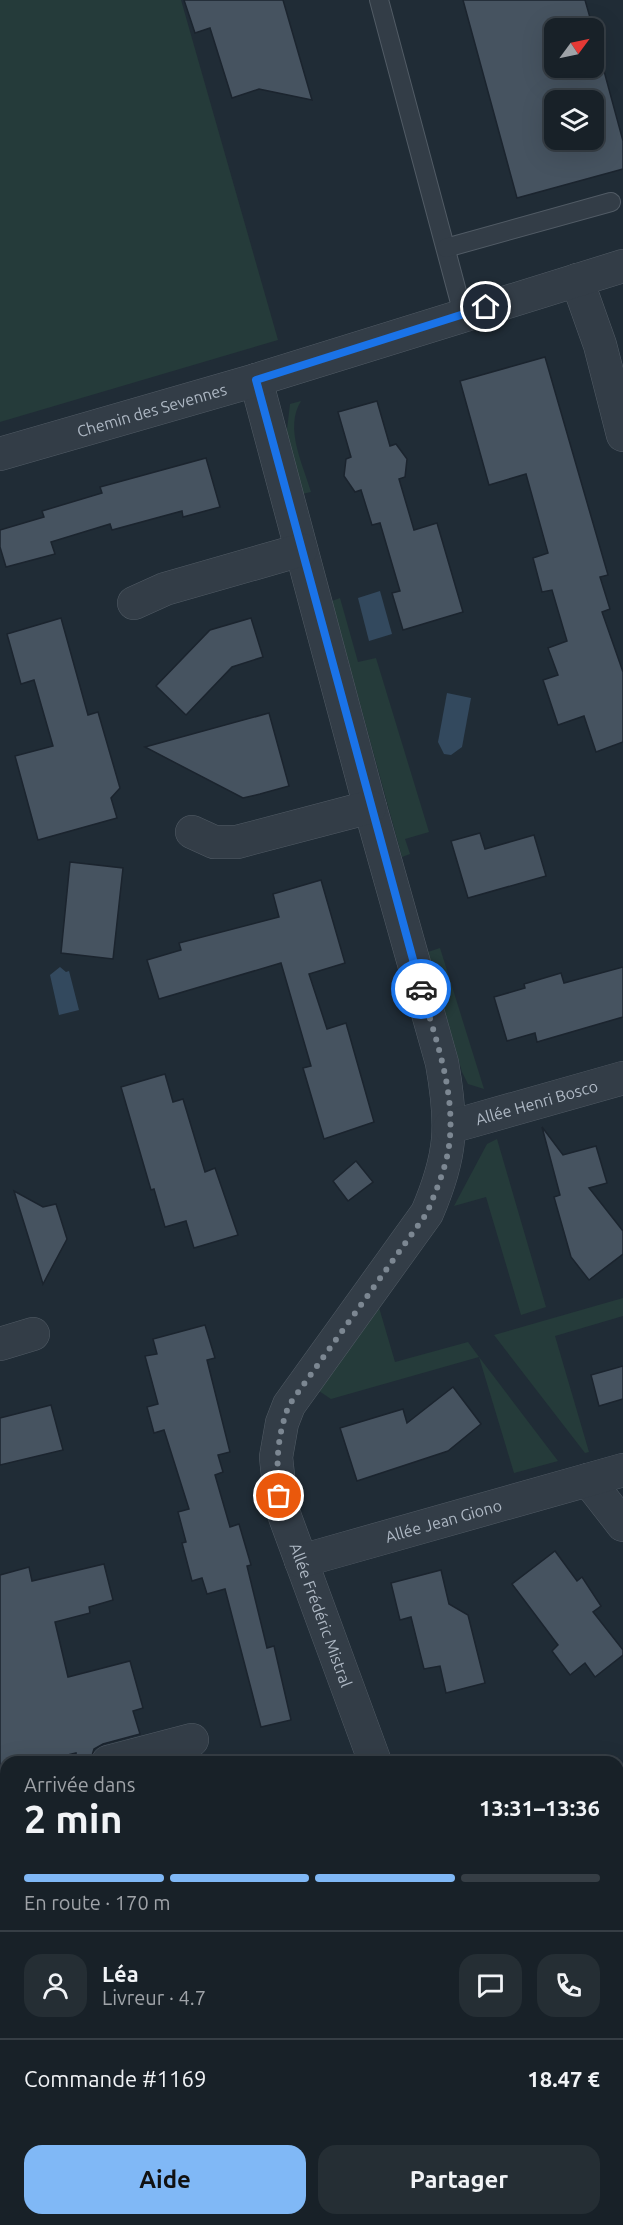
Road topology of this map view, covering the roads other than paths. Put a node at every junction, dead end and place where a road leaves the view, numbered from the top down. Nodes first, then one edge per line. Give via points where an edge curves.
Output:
1 (379, 0) edge
2 (611, 202) dead end
3 (446, 248) junction
4 (623, 266) edge
5 (577, 280) junction
6 (464, 314) junction
7 (256, 380) junction
8 (623, 435) edge
9 (0, 453) edge
10 (302, 550) junction
11 (134, 603) dead end
12 (370, 807) junction
13 (192, 832) dead end
14 (623, 1078) edge
15 (450, 1127) junction
16 (33, 1334) dead end
17 (0, 1344) edge
18 (623, 1470) edge
19 (588, 1480) junction
20 (623, 1525) edge
21 (301, 1561) junction
22 (192, 1740) dead end
23 (131, 1756) edge
24 (373, 1756) edge

1 - 3 lane
2 - 3 lane
3 - 6 lane
4 - 5 street, Chemin des Sevennes
5 - 6 street, Chemin des Sevennes
5 - 8 street via 600,345
6 - 7 street, Chemin des Sevennes
7 - 9 street, Chemin des Sevennes
7 - 10 street, Allée Frédéric Mistral
10 - 11 street via 165,589
10 - 12 street, Allée Frédéric Mistral
12 - 13 street via 237,842 214,842
12 - 15 street, Allée Frédéric Mistral via 442,1063
14 - 15 street, Allée Henri Bosco
15 - 21 street, Allée Frédéric Mistral via 440,1182 427,1213 300,1386 282,1423 276,1457 279,1496
16 - 17 street
18 - 19 street, Allée Jean Giono
19 - 20 street
19 - 21 street, Allée Jean Giono
21 - 24 street, Allée Frédéric Mistral
22 - 23 street

